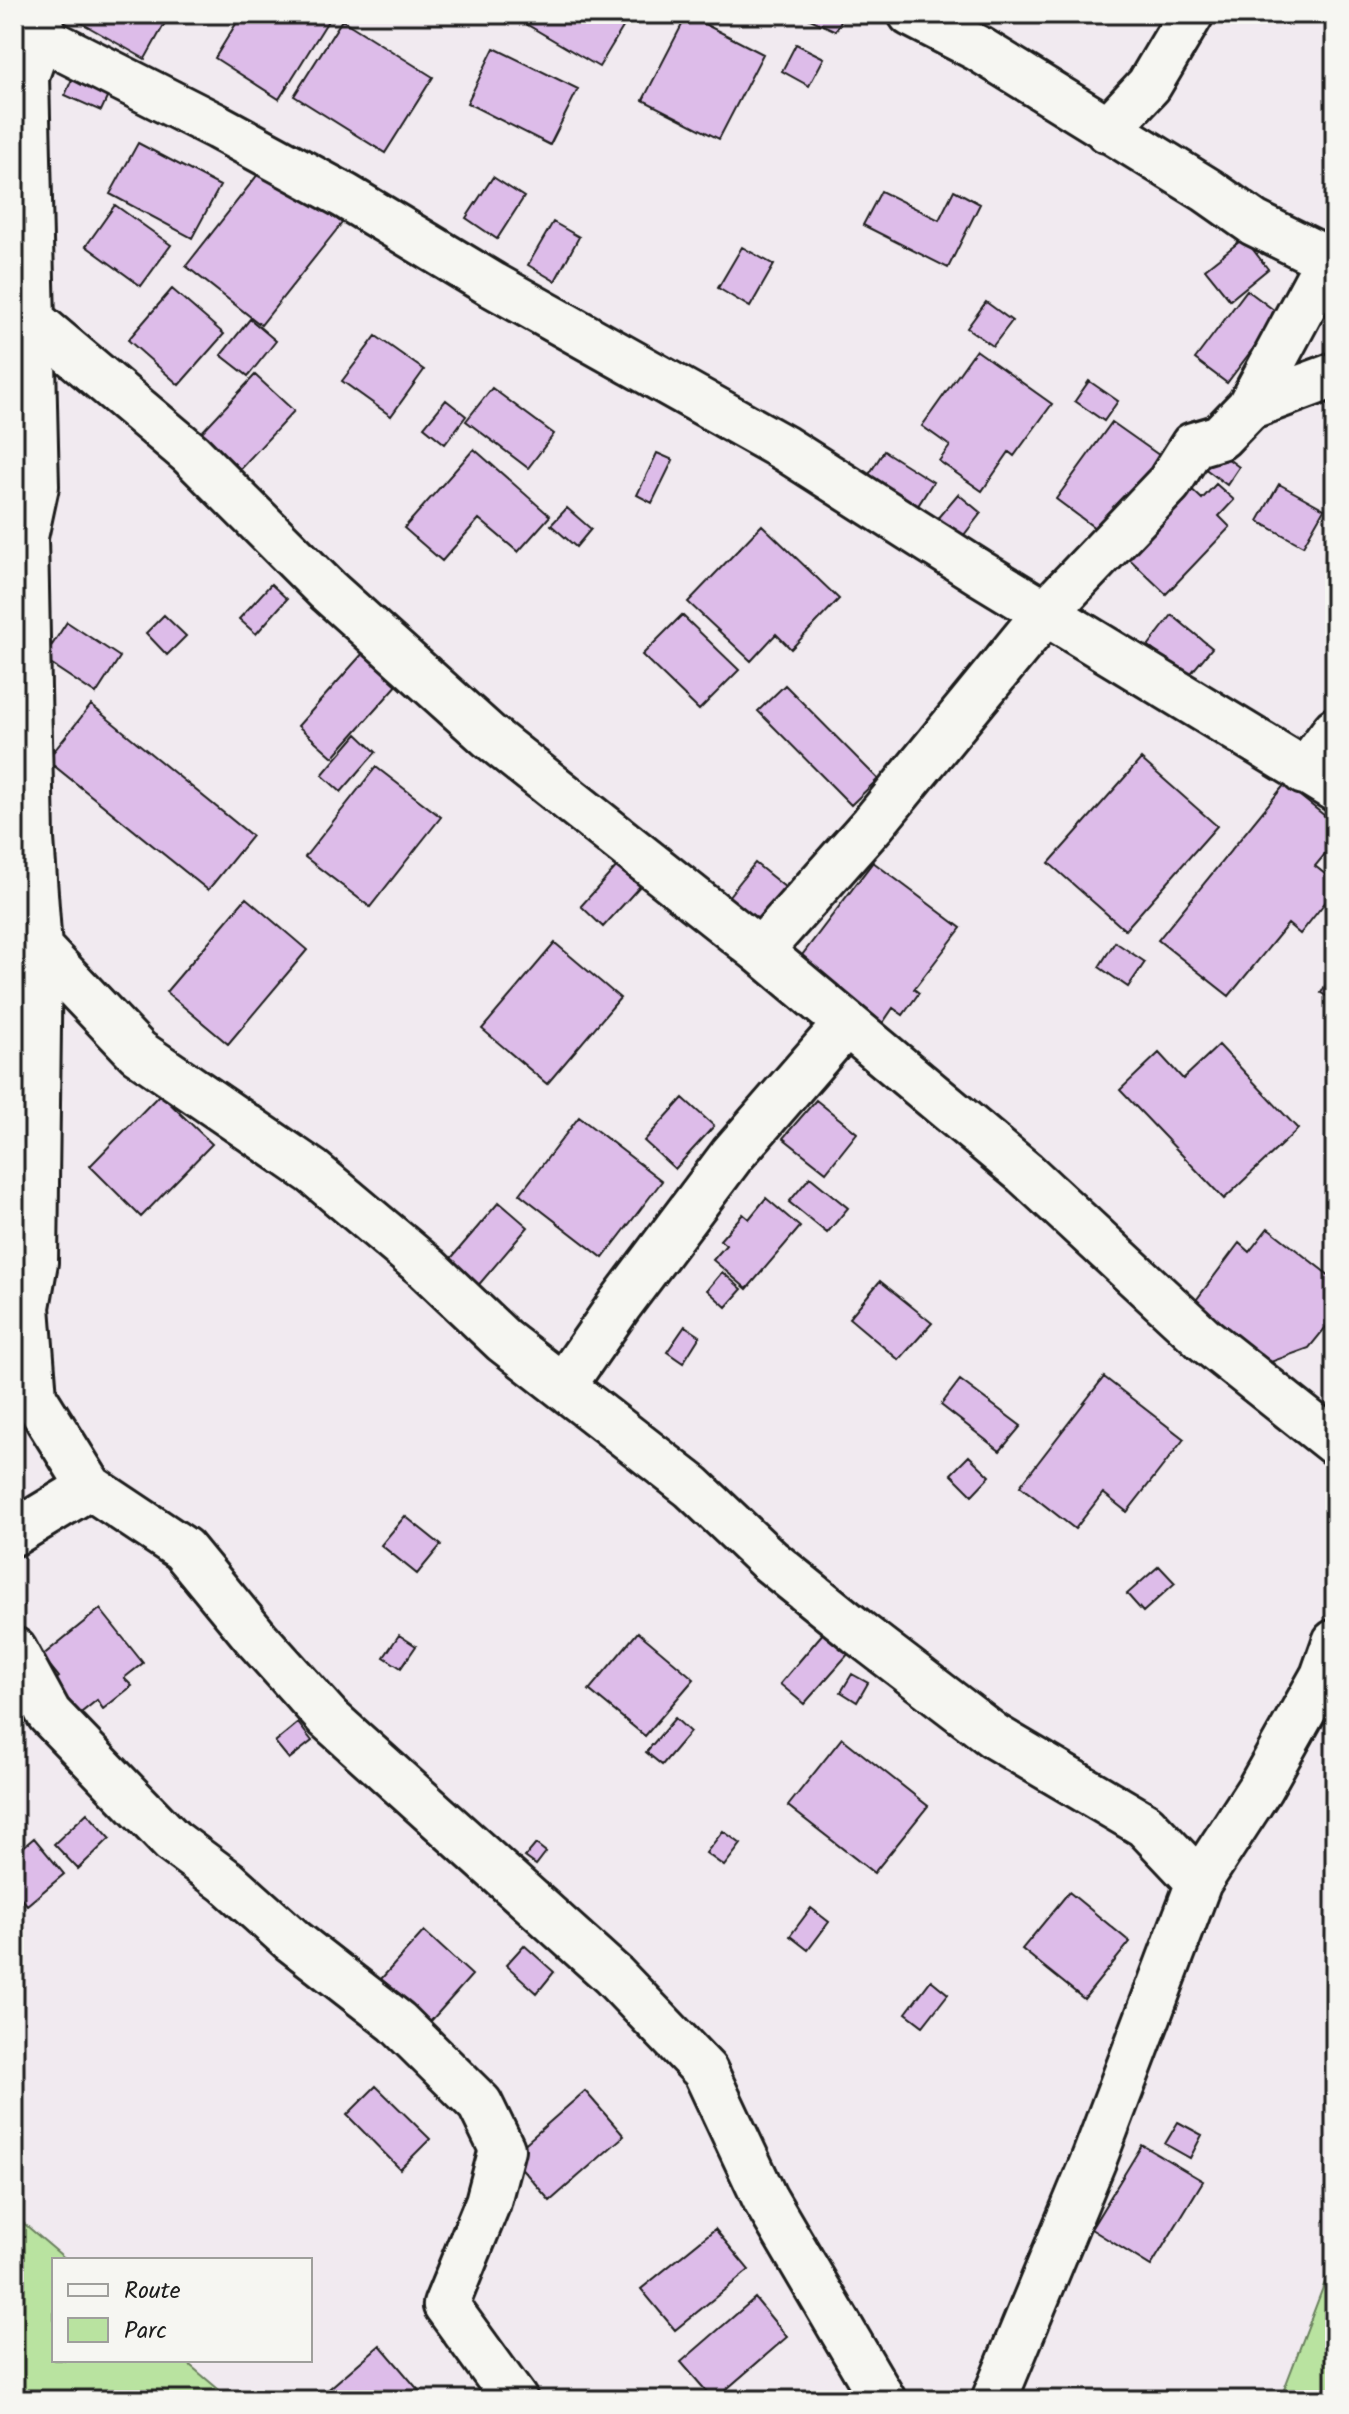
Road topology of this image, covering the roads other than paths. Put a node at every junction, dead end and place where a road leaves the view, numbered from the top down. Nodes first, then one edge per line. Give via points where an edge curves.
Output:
1 (911, 14) edge
2 (1191, 14) edge
3 (30, 50) edge
4 (1107, 130) junction
5 (1332, 262) edge
6 (32, 320) junction
7 (1335, 375) edge
8 (1249, 407) junction
9 (19, 537) edge
10 (1046, 612) junction
11 (1335, 730) edge
12 (1319, 780) edge
13 (22, 839) edge
14 (39, 948) junction
15 (760, 951) junction
16 (845, 1025) junction
17 (563, 1386) junction
18 (24, 1387) edge
19 (1335, 1443) edge
20 (90, 1487) junction
21 (14, 1533) edge
22 (1335, 1642) edge
23 (14, 1650) edge
24 (1199, 1882) junction
25 (515, 2400) edge
26 (883, 2400) edge
27 (994, 2400) edge

1 - 4 street via 979,49
2 - 4 street via 1149,85
3 - 6 street
3 - 10 street via 218,127 345,196 784,448
4 - 5 street via 1254,223
5 - 8 street
6 - 9 street via 36,486
6 - 15 street via 191,454 327,590 489,736
7 - 8 street
8 - 10 street via 1220,437 1193,445 1169,483
9 - 13 street
10 - 12 street
10 - 15 street via 873,824
11 - 12 street
13 - 14 street
14 - 17 street via 138,1052 313,1172 504,1341
14 - 18 street via 35,1262 27,1307
15 - 16 street
16 - 17 street via 732,1155
16 - 19 street via 1025,1173 1204,1339
17 - 24 street via 947,1702 994,1736 1145,1825
18 - 20 street
20 - 21 street
20 - 26 street via 183,1549 328,1718 613,1975 705,2071 765,2199
22 - 24 street via 1323,1676 1260,1788
23 - 25 street via 49,1714 172,1841 397,2022 480,2104 502,2149 488,2202 446,2305
24 - 27 street via 1094,2159

